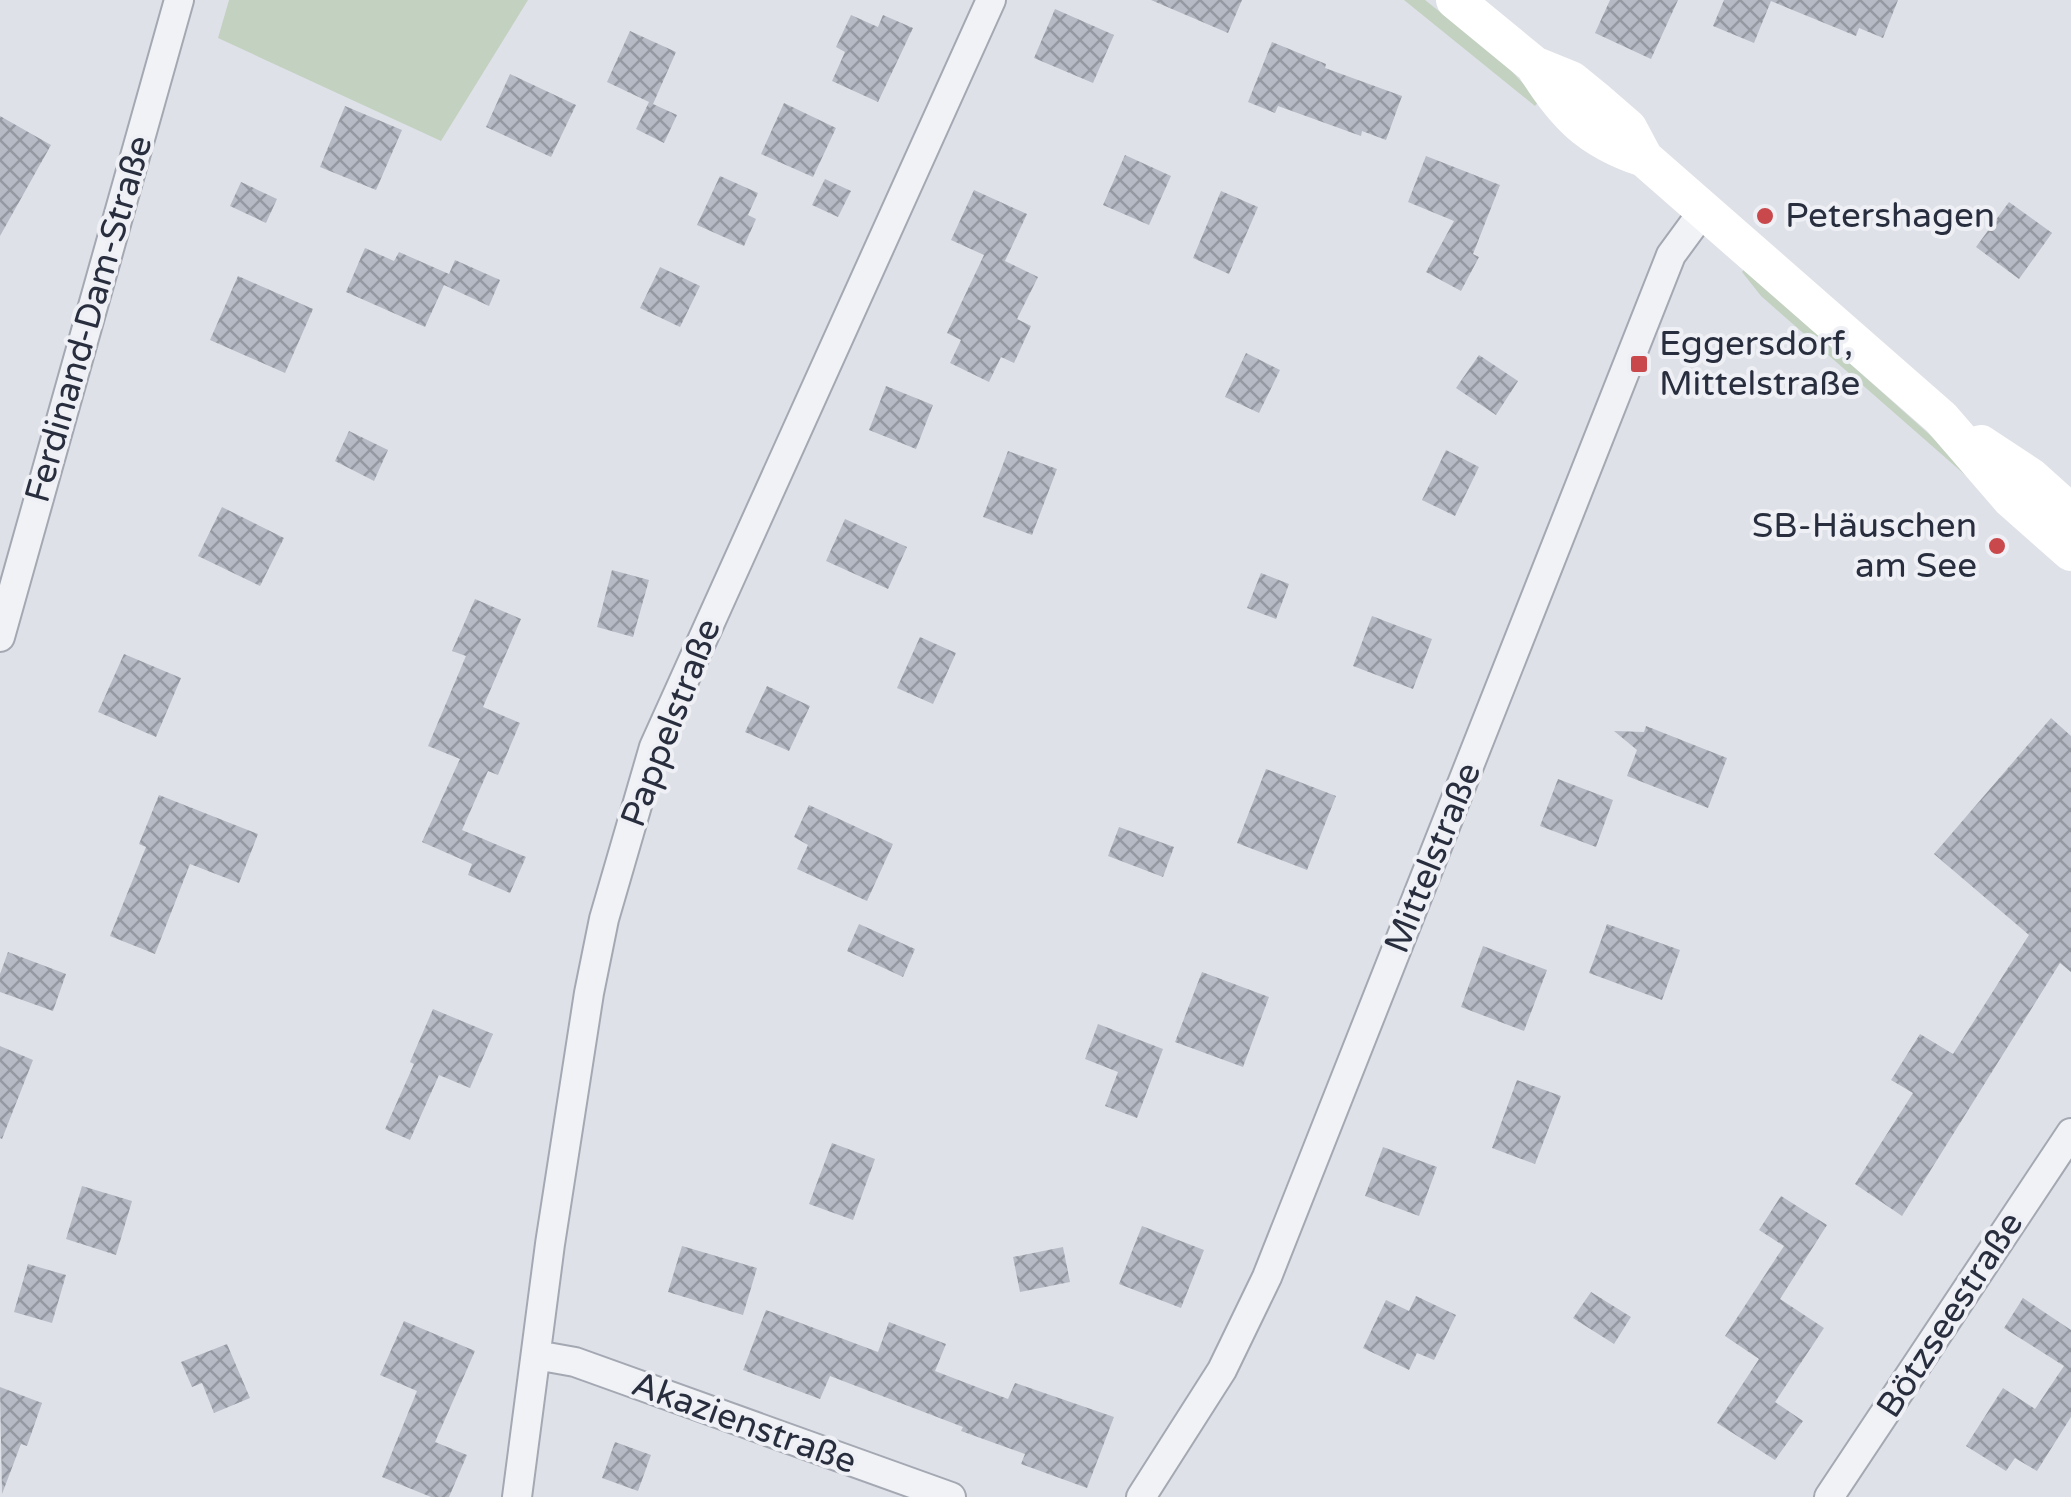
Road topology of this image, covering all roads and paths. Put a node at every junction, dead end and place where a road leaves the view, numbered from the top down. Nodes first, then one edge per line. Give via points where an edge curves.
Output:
1 (178, 0) edge
2 (992, 0) edge
3 (1455, 0) edge
4 (1704, 210) junction
5 (1941, 418) junction
6 (2071, 513) edge
7 (2071, 552) edge
8 (0, 637) edge
9 (2071, 1132) edge
10 (536, 1355) junction
11 (517, 1497) edge
12 (951, 1497) edge
13 (1141, 1497) edge
14 (1829, 1497) edge

1 - 8 street, Ferdinand-Dam-Straße
2 - 10 street, Pappelstraße via 654,746 589,993
3 - 4 main road via 1534,65 1579,124 1609,147 1644,158
4 - 5 main road
4 - 13 street, Mittelstraße via 1671,255 1267,1277 1222,1370
5 - 6 main road via 2031,477
5 - 7 main road via 2012,500
9 - 14 street, Bötzseestraße
10 - 11 street, Pappelstraße
10 - 12 street, Akazienstraße via 574,1362

